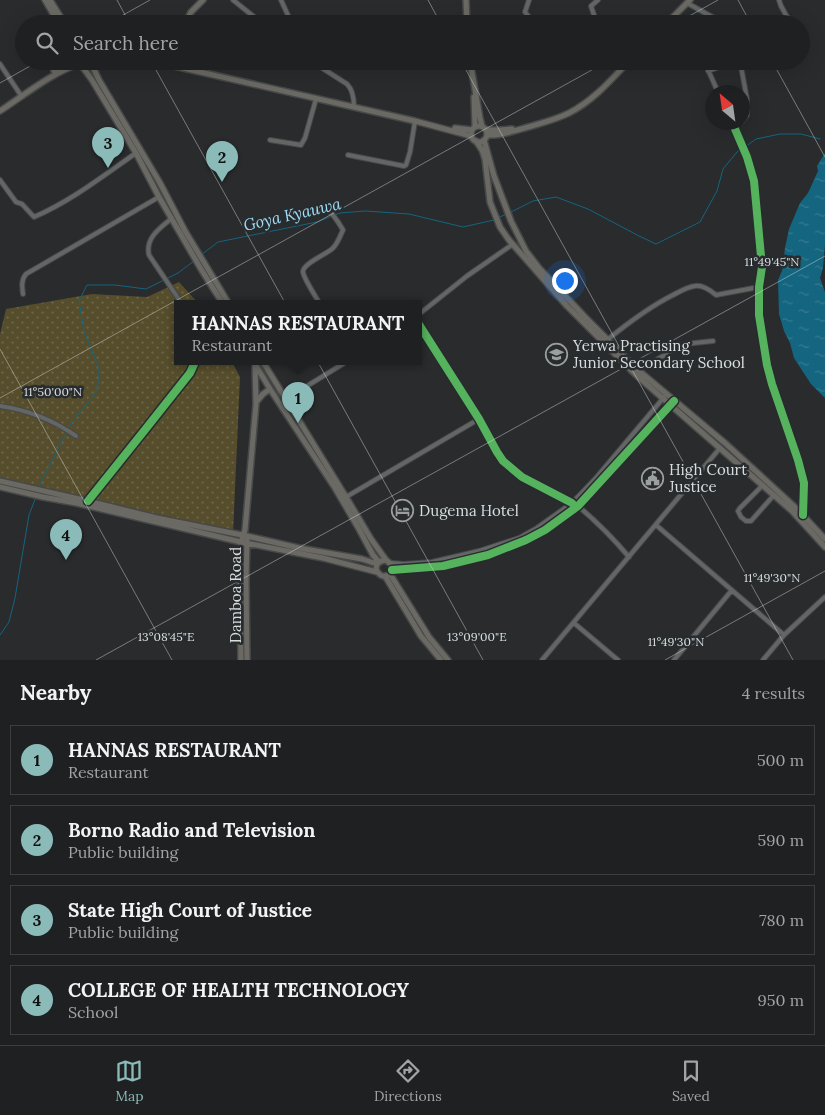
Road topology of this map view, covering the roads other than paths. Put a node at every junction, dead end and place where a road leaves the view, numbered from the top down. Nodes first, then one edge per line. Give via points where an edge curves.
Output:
1 (45, 0) edge
2 (50, 0) edge
3 (203, 0) edge
4 (233, 0) edge
5 (281, 0) edge
6 (466, 0) edge
7 (529, 0) edge
8 (598, 0) edge
9 (779, 0) edge
10 (688, 1) edge
11 (54, 15) edge
12 (59, 15) edge
13 (190, 15) edge
14 (252, 15) edge
15 (288, 15) edge
16 (467, 15) edge
17 (527, 15) edge
18 (594, 15) edge
19 (674, 15) edge
20 (710, 15) edge
21 (786, 15) edge
22 (0, 64) edge
23 (55, 70) edge
24 (63, 70) edge
25 (84, 70) edge
26 (93, 70) edge
27 (198, 70) edge
28 (325, 70) edge
29 (471, 70) edge
30 (620, 70) edge
31 (711, 70) edge
32 (740, 70) edge
33 (708, 71) joint
34 (715, 85) edge
35 (744, 85) edge
36 (474, 86) junction
37 (20, 94) junction
38 (316, 98) junction
39 (0, 107) edge
40 (354, 107) junction
41 (0, 111) edge
42 (415, 121) junction
43 (736, 130) edge
44 (473, 131) junction
45 (485, 133) junction
46 (270, 140) dead end
47 (476, 141) junction
48 (136, 153) junction
49 (348, 155) dead end
50 (0, 180) edge
51 (159, 197) junction
52 (323, 206) dead end
53 (172, 218) junction
54 (183, 232) junction
55 (512, 244) junction
56 (203, 268) junction
57 (759, 287) junction
58 (23, 294) dead end
59 (179, 300) edge
60 (221, 300) edge
61 (226, 300) edge
62 (318, 300) edge
63 (422, 312) edge
64 (422, 329) edge
65 (608, 340) junction
66 (713, 341) dead end
67 (194, 365) edge
68 (255, 365) edge
69 (256, 365) edge
70 (265, 365) edge
71 (341, 365) edge
72 (638, 370) junction
73 (270, 389) junction
74 (664, 397) junction
75 (286, 399) junction
76 (672, 403) junction
77 (256, 404) junction
78 (0, 406) edge
79 (479, 419) junction
80 (74, 435) dead end
81 (720, 448) junction
82 (0, 481) edge
83 (763, 486) junction
84 (0, 487) edge
85 (17, 488) junction
86 (43, 494) junction
87 (774, 495) junction
88 (346, 497) junction
89 (88, 501) junction
90 (572, 503) junction
91 (578, 506) junction
92 (803, 515) junction
93 (656, 525) junction
94 (244, 537) junction
95 (825, 539) edge
96 (825, 547) edge
97 (370, 550) junction
98 (629, 557) junction
99 (362, 559) junction
100 (388, 562) junction
101 (378, 563) junction
102 (377, 572) junction
103 (389, 573) junction
104 (732, 590) junction
105 (825, 597) edge
106 (574, 623) junction
107 (784, 635) junction
108 (241, 660) edge
109 (247, 660) edge
110 (441, 660) edge
111 (448, 660) edge
112 (542, 660) edge
113 (618, 660) edge
114 (674, 660) edge
115 (763, 660) edge

1 - 11 main road
2 - 12 main road
3 - 13 main road
4 - 14 street
5 - 15 street
6 - 16 main road
7 - 17 street via 525,12
8 - 18 street via 590,4
9 - 21 street
10 - 19 main road
10 - 20 street
22 - 37 street
23 - 37 main road
24 - 41 main road
25 - 48 main road
26 - 54 main road via 150,166
27 - 38 main road
28 - 40 street via 351,88
29 - 36 main road
30 - 45 main road via 601,90 567,114 506,134 495,136
31 - 33 street
32 - 35 street
33 - 34 street
36 - 44 main road
36 - 45 main road
37 - 39 main road
38 - 40 main road
38 - 46 street via 301,145
40 - 42 main road
42 - 44 main road
42 - 49 street via 406,165
43 - 57 street via 754,181 762,267
44 - 45 main road
44 - 47 main road
45 - 47 main road via 480,142
45 - 65 main road via 494,176 526,252
47 - 55 main road via 485,159 490,202 500,227
48 - 50 street via 52,209 34,217 16,202
48 - 51 main road
51 - 53 main road
51 - 58 street via 26,274
52 - 62 street via 343,230 334,247 303,270
53 - 54 main road
53 - 59 street via 156,232 148,249
54 - 56 main road
55 - 63 street
55 - 74 main road via 574,313 635,374
56 - 60 main road
56 - 61 main road
57 - 65 street via 716,295 702,287 685,289 642,312
57 - 92 street via 759,315 767,364 804,483
64 - 79 street
65 - 72 main road
66 - 72 street via 685,344
67 - 89 street
68 - 77 main road, Damboa Road
69 - 73 main road
70 - 75 main road
71 - 75 street
72 - 74 main road
73 - 77 main road via 259,397
73 - 97 main road via 335,488
74 - 76 main road
74 - 90 street
75 - 88 main road
76 - 81 main road
76 - 91 street
76 - 92 main road via 725,443
77 - 94 main road, Damboa Road
78 - 80 street via 27,412
79 - 88 street
79 - 90 street via 503,461 516,473
81 - 83 main road
81 - 93 street
82 - 85 main road
83 - 87 main road
83 - 87 street via 738,511 746,521 751,521
84 - 85 main road
85 - 86 main road
86 - 89 main road
86 - 94 main road
87 - 96 main road
88 - 100 main road via 370,539
89 - 94 main road
90 - 100 street via 525,535 501,544 432,562
91 - 98 street via 596,520
91 - 103 street via 545,530 488,555 443,566
92 - 95 main road
93 - 98 street
93 - 104 street
94 - 99 main road
94 - 102 main road
94 - 108 main road, Damboa Road via 240,581
94 - 109 main road, Damboa Road
97 - 99 main road via 370,554
97 - 101 main road
98 - 106 street
99 - 101 main road
100 - 101 main road
100 - 103 main road
101 - 102 main road
102 - 103 main road via 381,576
103 - 110 main road via 421,636
103 - 111 main road via 425,631
104 - 107 street
104 - 114 street
105 - 107 street
106 - 112 street
106 - 113 street
107 - 115 street

